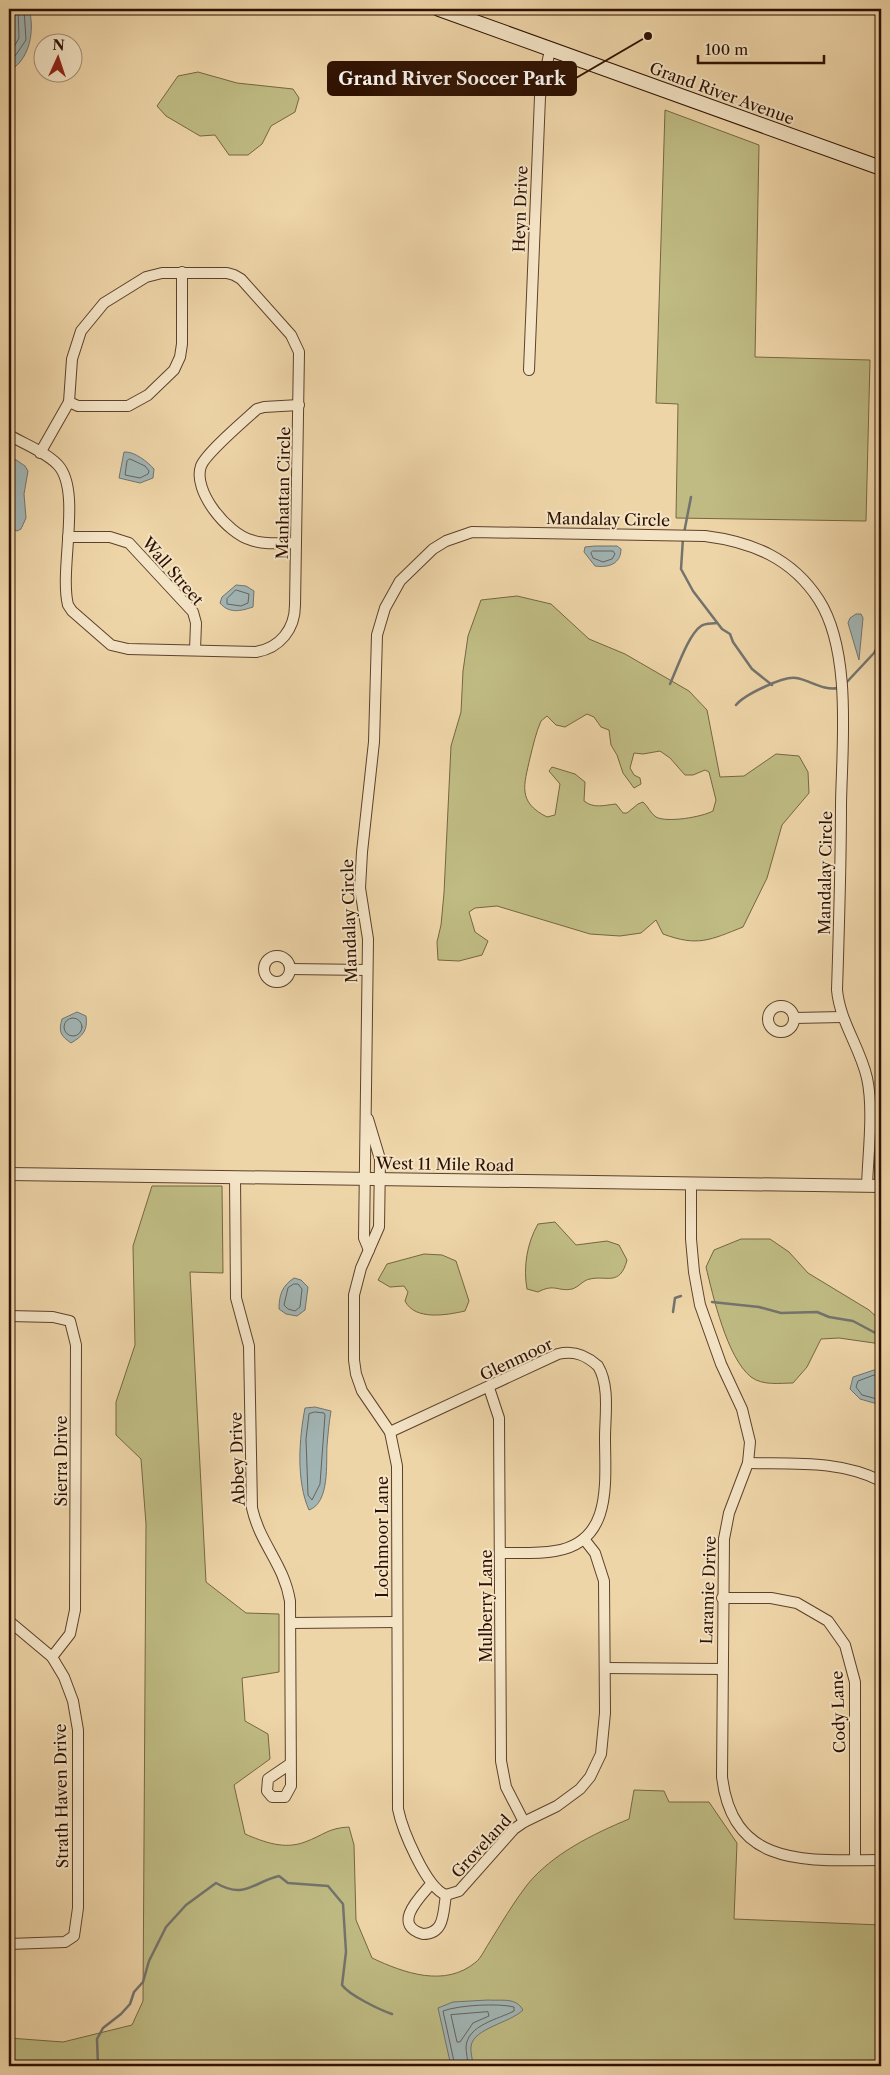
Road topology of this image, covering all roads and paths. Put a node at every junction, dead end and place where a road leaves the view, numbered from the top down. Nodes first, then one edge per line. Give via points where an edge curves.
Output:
1 (439, 9) edge
2 (550, 50) junction
3 (881, 168) edge
4 (182, 272) junction
5 (530, 370) dead end
6 (69, 402) junction
7 (299, 405) junction
8 (9, 435) edge
9 (40, 453) junction
10 (68, 537) junction
11 (296, 543) junction
12 (195, 650) junction
13 (290, 969) dead end
14 (367, 970) junction
15 (842, 1017) junction
16 (794, 1018) dead end
17 (869, 1102) junction
18 (365, 1110) junction
19 (9, 1174) edge
20 (235, 1177) junction
21 (365, 1179) junction
22 (379, 1179) junction
23 (691, 1184) junction
24 (867, 1186) junction
25 (881, 1186) edge
26 (369, 1250) junction
27 (9, 1316) edge
28 (489, 1388) junction
29 (390, 1432) junction
30 (748, 1463) junction
31 (881, 1481) edge
32 (584, 1539) junction
33 (501, 1553) junction
34 (722, 1598) junction
35 (9, 1621) edge
36 (397, 1622) junction
37 (291, 1623) junction
38 (52, 1657) junction
39 (605, 1668) junction
40 (722, 1669) junction
41 (290, 1764) dead end
42 (524, 1822) junction
43 (855, 1860) junction
44 (881, 1860) edge
45 (431, 1884) junction
46 (446, 1895) junction
47 (9, 1944) edge

1 - 2 main road, Grand River Avenue
2 - 3 main road, Grand River Avenue
2 - 5 street, Heyn Drive via 540,97
4 - 6 street, Manhattan Circle via 146,277 97,309 81,331 74,350
4 - 6 street via 182,344 174,370 148,395 128,406 78,406
4 - 7 street, Manhattan Circle via 226,273 241,278 290,335 300,352
6 - 9 street, Manhattan Circle
7 - 11 street, Manhattan Circle
7 - 11 street via 257,409 205,459 200,477 200,487 206,498 240,536 260,542
8 - 9 street
9 - 10 street, Manhattan Circle via 58,465 67,478
10 - 12 street, Wall Street via 110,537 129,543 193,612
10 - 12 street, Manhattan Circle via 68,605 103,639 111,645 128,649
11 - 12 street, Manhattan Circle via 295,614 289,632 264,650
13 - 14 street
14 - 15 street, Mandalay Circle via 368,939 360,888 374,742 378,635 385,608 400,581 434,549 472,532 704,536 730,539 772,554 787,566 819,600 829,619 838,650 843,714 837,990
14 - 18 street, Mandalay Circle
15 - 16 street
15 - 17 street, Mandalay Circle via 862,1062
17 - 24 street, Mandalay Circle
17 - 25 street via 880,1133
18 - 21 street, Mandalay Circle
18 - 22 street, Lochmoor Lane via 379,1152
19 - 20 street, West 11 Mile Road
20 - 21 street, West 11 Mile Road
20 - 37 street, Abbey Drive via 236,1298 249,1346 252,1508 259,1532 286,1578
21 - 22 street, West 11 Mile Road
21 - 26 street, Mandalay Circle via 364,1238
22 - 23 street, West 11 Mile Road
22 - 26 street, Lochmoor Lane via 379,1231
23 - 24 street, West 11 Mile Road
23 - 30 street, Laramie Drive via 691,1239 699,1297 721,1364 746,1420 750,1442
24 - 25 street, West 11 Mile Road
26 - 29 street, Lochmoor Lane via 354,1295 354,1367 362,1391
27 - 38 street, Sierra Drive via 52,1317 70,1321 76,1345 75,1610 70,1634
28 - 29 street, Glenmoor
28 - 32 street, Glenmoor via 567,1352 583,1355 601,1371 605,1387 605,1496 600,1515
28 - 33 street, Mulberry Lane via 499,1418
29 - 36 street, Lochmoor Lane via 397,1472
30 - 31 street via 838,1466
30 - 34 street, Laramie Drive via 725,1526
32 - 33 street via 553,1552
32 - 39 street via 595,1554 603,1575
33 - 42 street, Mulberry Lane via 502,1775
34 - 40 street, Laramie Drive
34 - 43 street, Cody Lane via 772,1598 797,1603 828,1622 845,1645 855,1682
35 - 38 street, Strath Haven Drive
36 - 37 street
36 - 45 street, Lochmoor Lane via 398,1809 405,1833
37 - 41 street, Abbey Drive
38 - 47 street, Strath Haven Drive via 73,1701 78,1730 78,1908 74,1936 65,1942
39 - 40 street
39 - 42 street, Groveland via 605,1733 595,1769 570,1798
40 - 43 street, Laramie Drive via 722,1776 725,1796 737,1822 755,1841 779,1855 808,1860
42 - 46 street, Groveland via 500,1842 459,1891
43 - 44 street, Laramie Drive
45 - 46 street, Lochmoor Lane
45 - 46 street, Groveland via 410,1909 409,1920 414,1930 429,1934 438,1929 442,1924

